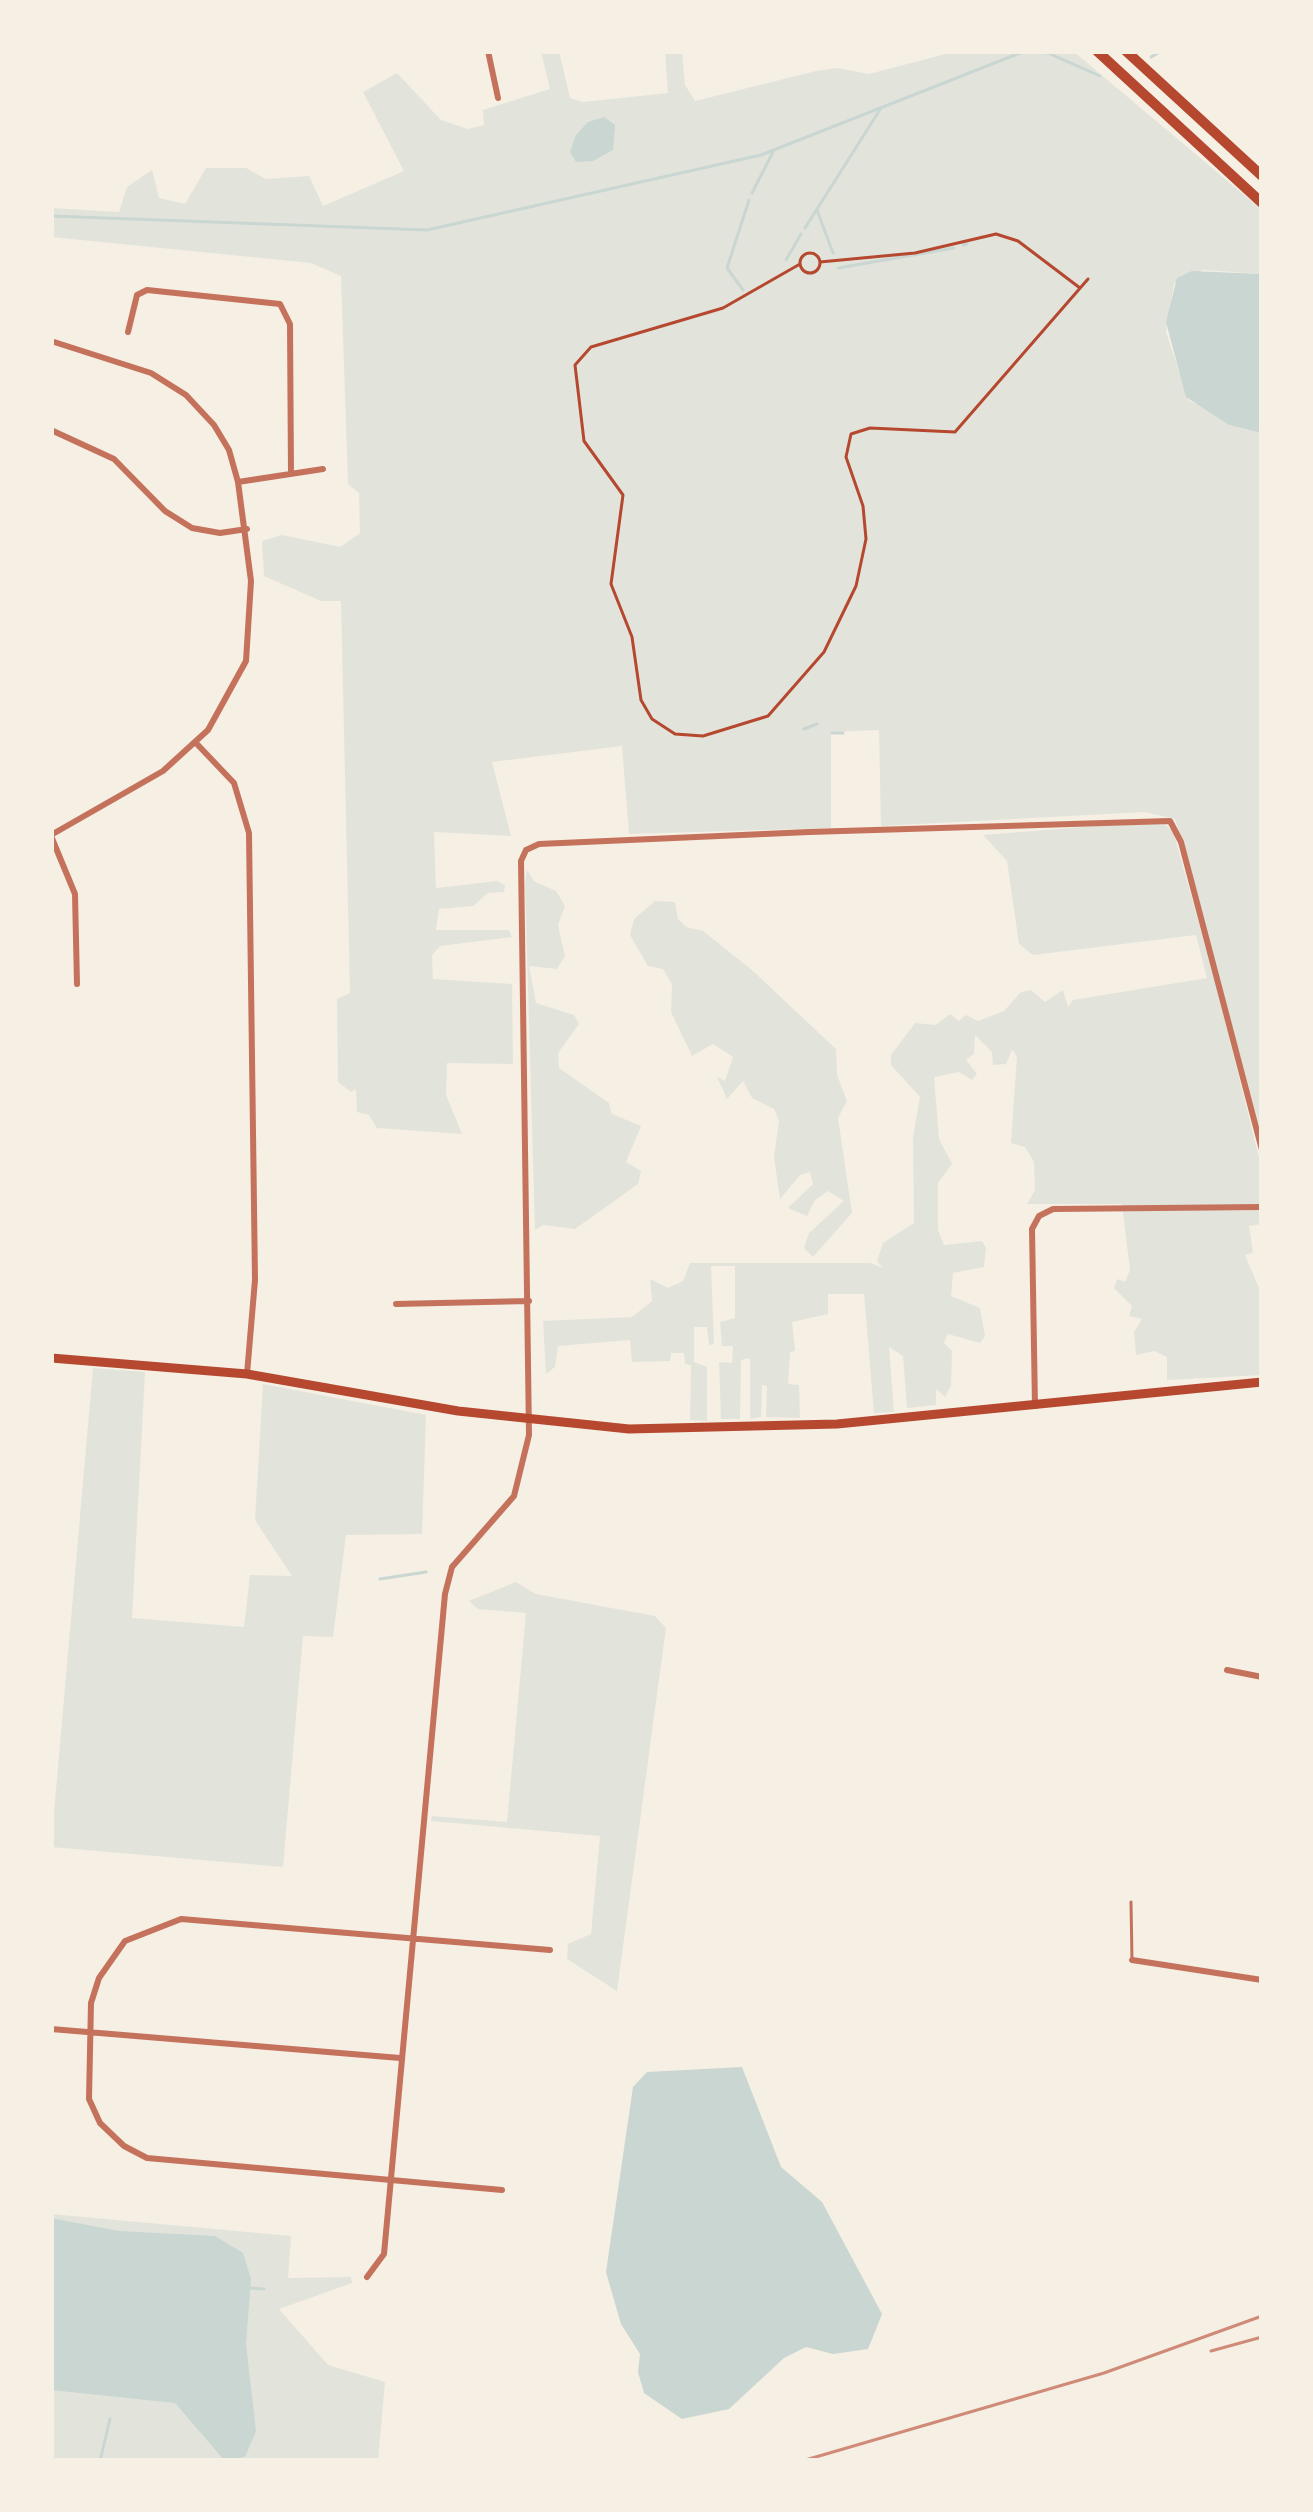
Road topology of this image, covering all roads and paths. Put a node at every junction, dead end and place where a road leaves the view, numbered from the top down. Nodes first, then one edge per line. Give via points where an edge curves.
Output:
1 (488, 51) edge
2 (1097, 51) edge
3 (1126, 51) edge
4 (498, 98) dead end
5 (1262, 176) edge
6 (1262, 203) edge
7 (820, 262) junction
8 (800, 264) junction
9 (1088, 279) dead end
10 (1080, 287) junction
11 (128, 332) dead end
12 (51, 340) edge
13 (51, 430) edge
14 (323, 469) dead end
15 (291, 474) junction
16 (238, 482) junction
17 (247, 529) junction
18 (196, 743) junction
19 (51, 836) edge
20 (77, 983) dead end
21 (1262, 1150) edge
22 (1262, 1207) edge
23 (529, 1301) junction
24 (396, 1304) dead end
25 (51, 1358) edge
26 (247, 1374) junction
27 (1262, 1382) edge
28 (1035, 1406) junction
29 (530, 1420) junction
30 (1227, 1670) dead end
31 (1262, 1677) edge
32 (1131, 1902) dead end
33 (415, 1938) junction
34 (550, 1950) dead end
35 (1132, 1960) joint
36 (1262, 1980) edge
37 (51, 2029) edge
38 (89, 2033) junction
39 (401, 2058) junction
40 (390, 2181) junction
41 (502, 2190) dead end
42 (367, 2276) dead end

1 - 4 street
2 - 6 main road
3 - 5 main road
7 - 8 path via 809,253
7 - 8 path via 813,273
7 - 10 path via 915,253 996,234
8 - 10 path via 723,308 586,350 575,365 584,441 623,495 611,584 632,637 640,700 675,734 703,736 768,716 824,652 865,547 863,506 846,457 851,434 955,432
9 - 10 path
11 - 15 street via 137,296 147,290 280,304 290,324
12 - 16 street via 132,365 186,395 225,442
13 - 17 street via 114,459 192,528
14 - 15 street
15 - 16 street
16 - 17 street
17 - 18 street via 246,661
18 - 19 street
18 - 26 street via 234,783 249,833 255,1280
19 - 20 street via 75,894
21 - 23 street via 1171,821 538,844 521,861
22 - 28 street via 1054,1209 1035,1222
23 - 24 street
23 - 29 street
25 - 26 main road
26 - 29 main road
27 - 28 main road
28 - 29 main road via 716,1428
29 - 33 street via 514,1496 457,1561 447,1585
30 - 31 street
32 - 35 lane
33 - 34 street
33 - 38 street via 199,1919 153,1927 109,1960
33 - 39 street
35 - 36 street
37 - 38 street
38 - 39 street
38 - 40 street via 89,2099 124,2146 176,2164
39 - 40 street
40 - 41 street
40 - 42 street via 383,2259

